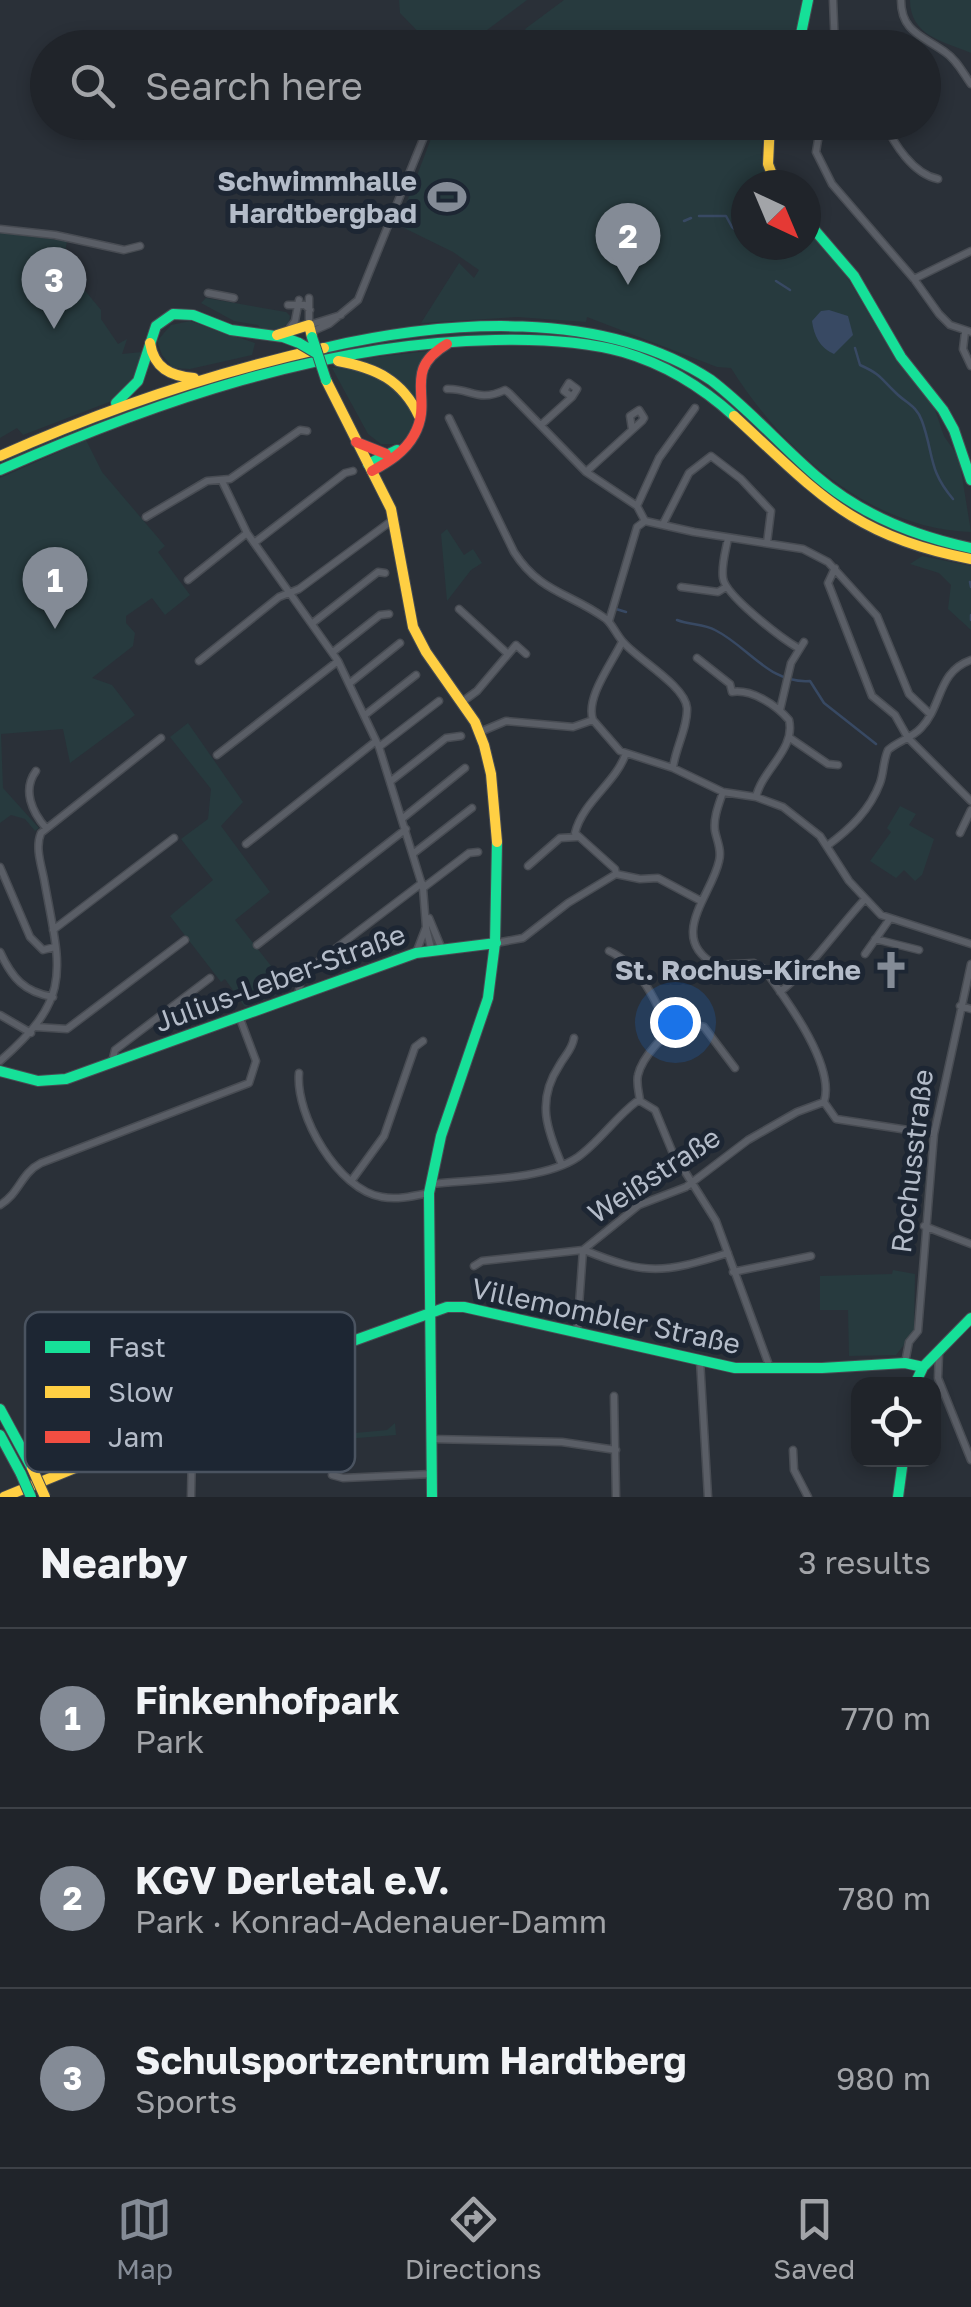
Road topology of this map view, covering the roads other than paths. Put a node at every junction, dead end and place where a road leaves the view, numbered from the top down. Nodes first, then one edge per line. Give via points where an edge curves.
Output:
1 (808, 0) edge
2 (833, 0) edge
3 (901, 0) edge
4 (802, 30) edge
5 (834, 30) edge
6 (910, 30) edge
7 (941, 51) edge
8 (971, 84) edge
9 (423, 140) edge
10 (769, 140) edge
11 (816, 140) edge
12 (896, 140) edge
13 (770, 170) edge
14 (938, 179) dead end
15 (0, 229) edge
16 (821, 238) edge
17 (140, 246) dead end
18 (971, 251) edge
19 (914, 279) junction
20 (208, 293) dead end
21 (234, 298) dead end
22 (300, 301) junction
23 (311, 331) junction
24 (968, 332) edge
25 (292, 337) junction
26 (150, 338) junction
27 (456, 341) junction
28 (316, 352) junction
29 (331, 360) junction
30 (971, 366) edge
31 (202, 378) junction
32 (447, 389) dead end
33 (572, 397) dead end
34 (695, 408) dead end
35 (106, 411) junction
36 (420, 418) junction
37 (448, 418) dead end
38 (541, 426) junction
39 (632, 429) dead end
40 (306, 430) dead end
41 (356, 442) junction
42 (0, 456) edge
43 (389, 456) junction
44 (370, 467) junction
45 (0, 470) edge
46 (353, 471) dead end
47 (586, 472) junction
48 (970, 474) edge
49 (222, 481) junction
50 (381, 487) junction
51 (637, 506) junction
52 (146, 517) dead end
53 (394, 518) junction
54 (645, 520) junction
55 (664, 524) junction
56 (247, 533) junction
57 (728, 538) junction
58 (254, 543) junction
59 (767, 544) junction
60 (971, 548) edge
61 (971, 558) edge
62 (835, 568) junction
63 (384, 573) dead end
64 (188, 580) dead end
65 (726, 587) junction
66 (680, 588) dead end
67 (292, 592) junction
68 (459, 610) dead end
69 (389, 614) dead end
70 (609, 621) junction
71 (314, 622) junction
72 (622, 642) junction
73 (400, 643) dead end
74 (333, 652) junction
75 (508, 654) junction
76 (526, 654) dead end
77 (697, 658) dead end
78 (338, 660) junction
79 (971, 660) edge
80 (199, 661) dead end
81 (416, 676) dead end
82 (350, 683) junction
83 (439, 701) dead end
84 (462, 702) junction
85 (780, 710) junction
86 (930, 714) junction
87 (365, 715) junction
88 (593, 720) junction
89 (480, 732) junction
90 (461, 736) dead end
91 (161, 738) dead end
92 (790, 738) junction
93 (908, 738) junction
94 (377, 744) junction
95 (626, 753) junction
96 (217, 755) dead end
97 (838, 765) dead end
98 (465, 768) dead end
99 (673, 768) junction
100 (36, 771) dead end
101 (390, 781) junction
102 (723, 792) junction
103 (756, 798) junction
104 (971, 801) edge
105 (472, 808) dead end
106 (971, 810) edge
107 (403, 818) junction
108 (406, 830) junction
109 (43, 831) junction
110 (960, 833) dead end
111 (174, 838) dead end
112 (577, 838) junction
113 (246, 844) dead end
114 (827, 846) junction
115 (478, 852) dead end
116 (414, 853) junction
117 (528, 866) dead end
118 (0, 868) edge
119 (616, 874) junction
120 (423, 885) junction
121 (865, 900) junction
122 (701, 901) junction
123 (427, 912) junction
124 (889, 920) junction
125 (426, 927) junction
126 (53, 930) junction
127 (876, 939) junction
128 (185, 940) dead end
129 (491, 941) junction
130 (971, 944) edge
131 (257, 945) dead end
132 (466, 946) junction
133 (55, 947) junction
134 (436, 948) junction
135 (610, 950) dead end
136 (919, 950) dead end
137 (0, 952) edge
138 (416, 952) junction
139 (865, 954) dead end
140 (971, 964) edge
141 (494, 966) junction
142 (210, 978) dead end
143 (780, 992) junction
144 (298, 995) junction
145 (53, 997) junction
146 (960, 1006) junction
147 (971, 1009) edge
148 (0, 1015) edge
149 (239, 1016) junction
150 (34, 1030) junction
151 (669, 1032) junction
152 (574, 1038) dead end
153 (423, 1042) dead end
154 (9, 1054) junction
155 (0, 1061) edge
156 (112, 1063) junction
157 (735, 1068) dead end
158 (5, 1074) edge
159 (299, 1074) dead end
160 (640, 1101) junction
161 (824, 1102) junction
162 (934, 1134) junction
163 (562, 1165) junction
164 (352, 1180) junction
165 (693, 1182) junction
166 (429, 1189) junction
167 (0, 1205) edge
168 (924, 1226) junction
169 (971, 1244) edge
170 (583, 1250) junction
171 (728, 1254) junction
172 (811, 1256) dead end
173 (474, 1266) dead end
174 (733, 1272) junction
175 (428, 1311) junction
176 (971, 1318) edge
177 (576, 1333) junction
178 (355, 1339) edge
179 (939, 1350) junction
180 (700, 1360) junction
181 (904, 1363) junction
182 (923, 1367) junction
183 (770, 1368) junction
184 (918, 1377) edge
185 (937, 1377) edge
186 (938, 1377) edge
187 (941, 1385) edge
188 (614, 1396) dead end
189 (0, 1409) edge
190 (0, 1435) edge
191 (431, 1439) junction
192 (616, 1450) junction
193 (793, 1450) dead end
194 (971, 1460) edge
195 (25, 1466) edge
196 (902, 1467) edge
197 (25, 1468) edge
198 (27, 1472) edge
199 (28, 1472) edge
200 (64, 1472) edge
201 (192, 1472) edge
202 (432, 1474) junction
203 (332, 1475) dead end
204 (4, 1497) edge
205 (31, 1497) edge
206 (45, 1497) edge
207 (191, 1497) edge
208 (432, 1497) edge
209 (616, 1497) edge
210 (708, 1497) edge
211 (808, 1497) edge
212 (898, 1497) edge

1 - 4 main road
2 - 5 street
3 - 6 street
7 - 8 street
9 - 23 street via 358,300
10 - 13 main road
11 - 19 street via 832,184
12 - 14 street via 908,159
15 - 17 street via 124,250
16 - 48 main road via 942,410
18 - 19 street
19 - 24 street via 939,314
20 - 21 street
22 - 23 street via 302,322
22 - 23 street via 310,310
22 - 25 street
23 - 25 main road
23 - 28 main road, bridge
24 - 30 street via 964,349
25 - 26 main road via 240,333 177,313 158,322
25 - 28 main road, bridge
26 - 31 main road via 160,369
26 - 35 main road via 138,383
27 - 29 main road
27 - 36 main road via 432,352 420,368
27 - 61 main road via 557,339 651,362 714,398 856,522 916,548
28 - 41 main road, bridge
29 - 36 main road via 386,373 400,383
29 - 45 main road via 120,419
31 - 35 main road
31 - 60 main road via 319,349 438,330 528,326 614,336 672,357 722,388 824,485 861,510 922,538
32 - 38 street via 483,397 505,390
33 - 38 street
34 - 51 street via 659,458
35 - 42 main road
36 - 43 main road via 412,440
37 - 70 street via 526,570
38 - 47 street
39 - 47 street
40 - 49 street
41 - 43 main road
41 - 44 main road
43 - 44 main road
43 - 50 main road
44 - 50 main road
46 - 58 street
47 - 51 street
49 - 52 street via 208,481
49 - 56 street
50 - 53 main road
51 - 54 street
53 - 67 street
53 - 84 main road via 414,632
54 - 55 street
54 - 70 street
55 - 57 street
55 - 59 street via 689,473 712,456 771,511
56 - 58 street
56 - 64 street
57 - 59 street
57 - 65 street
58 - 67 street
59 - 62 street via 802,549
62 - 86 street via 884,626 909,694
62 - 93 street via 828,582 865,682
63 - 71 street
65 - 66 street
65 - 85 street via 773,633 801,645
67 - 71 street
67 - 80 street
68 - 75 street
69 - 74 street
70 - 72 street
71 - 74 street
72 - 88 street via 592,701
72 - 99 street via 685,700
73 - 82 street
74 - 78 street
75 - 76 street via 516,645
75 - 84 street
77 - 85 street via 732,692 742,690
78 - 82 street
78 - 96 street
79 - 86 street via 948,673
81 - 87 street
82 - 87 street
83 - 94 street
84 - 89 main road
85 - 92 street
86 - 93 street
87 - 94 street
88 - 89 street via 574,727 506,721
88 - 95 street
89 - 129 main road via 493,785
90 - 101 street via 446,738
91 - 109 street
92 - 97 street
92 - 103 street
93 - 104 street
93 - 114 street via 888,750 878,787 860,817
94 - 101 street
94 - 113 street
95 - 99 street
95 - 112 street via 579,820
98 - 107 street
99 - 102 street
100 - 109 street via 32,812
101 - 107 street
102 - 103 street
102 - 122 street via 714,825 720,858
103 - 114 street via 783,807
105 - 116 street
106 - 110 street
107 - 108 street
108 - 116 street
108 - 131 street
109 - 126 street via 38,848
111 - 126 street
112 - 117 street via 560,838
112 - 119 street
114 - 121 street
115 - 120 street
116 - 120 street
118 - 133 street via 30,937 42,950
119 - 122 street via 658,878
119 - 129 street via 523,938
120 - 123 street
120 - 144 street via 302,974
121 - 124 street
121 - 143 street
122 - 143 street via 693,926 703,956 723,967 760,965
123 - 125 street
123 - 134 street
124 - 127 street
124 - 130 street
125 - 134 street
125 - 138 street
126 - 133 street
127 - 136 street
127 - 139 street
128 - 150 street via 66,1029
129 - 132 main road, Julius-Leber-Straße
129 - 141 main road
132 - 134 main road, Julius-Leber-Straße
132 - 141 main road
133 - 145 street
134 - 138 main road, Julius-Leber-Straße
135 - 151 street via 644,982
137 - 145 street via 22,986
138 - 144 main road, Julius-Leber-Straße
140 - 146 street, Rochusstraße
141 - 166 main road via 486,1012
142 - 156 street, Julius-Leber-Straße via 116,1050
143 - 161 street via 820,1066
144 - 149 main road, Julius-Leber-Straße
145 - 150 street
146 - 147 street
146 - 162 street, Rochusstraße
148 - 150 street
149 - 156 main road, Julius-Leber-Straße
149 - 167 street via 256,1060 244,1087 41,1162
150 - 154 street
151 - 157 street via 684,1022 700,1025
151 - 160 street via 640,1070
152 - 163 street via 544,1108
153 - 164 street via 415,1048 384,1136
154 - 155 street
154 - 158 street
156 - 158 main road, Julius-Leber-Straße via 48,1082
159 - 164 street via 317,1140
160 - 163 street
160 - 165 street via 658,1115
161 - 162 street via 842,1122
161 - 165 street, Weißstraße via 748,1140
162 - 168 street, Rochusstraße
163 - 166 street
164 - 166 street via 380,1197
165 - 170 street, Weißstraße via 639,1205
165 - 171 street
166 - 175 main road
168 - 169 street
168 - 181 street, Rochusstraße via 918,1331
170 - 171 street via 660,1272
170 - 173 street
170 - 177 street, Weißstraße
171 - 174 street
172 - 174 street
174 - 183 street
175 - 177 main road, Villemombler Straße via 456,1306
175 - 178 main road, Villemombler Straße
175 - 191 main road
176 - 179 main road
177 - 180 main road, Villemombler Straße
179 - 182 main road
179 - 186 street
180 - 183 main road, Villemombler Straße
180 - 210 street
181 - 182 main road, Villemombler Straße
181 - 183 main road, Villemombler Straße
182 - 184 main road
182 - 185 street
187 - 194 street
188 - 192 street
189 - 195 main road
190 - 197 main road
191 - 192 street
191 - 202 main road
192 - 209 street
193 - 211 street via 794,1470
196 - 212 main road
198 - 205 main road, bridge
199 - 206 main road, bridge
200 - 204 main road, Villemombler Straße
201 - 207 street
202 - 203 street
202 - 208 main road

